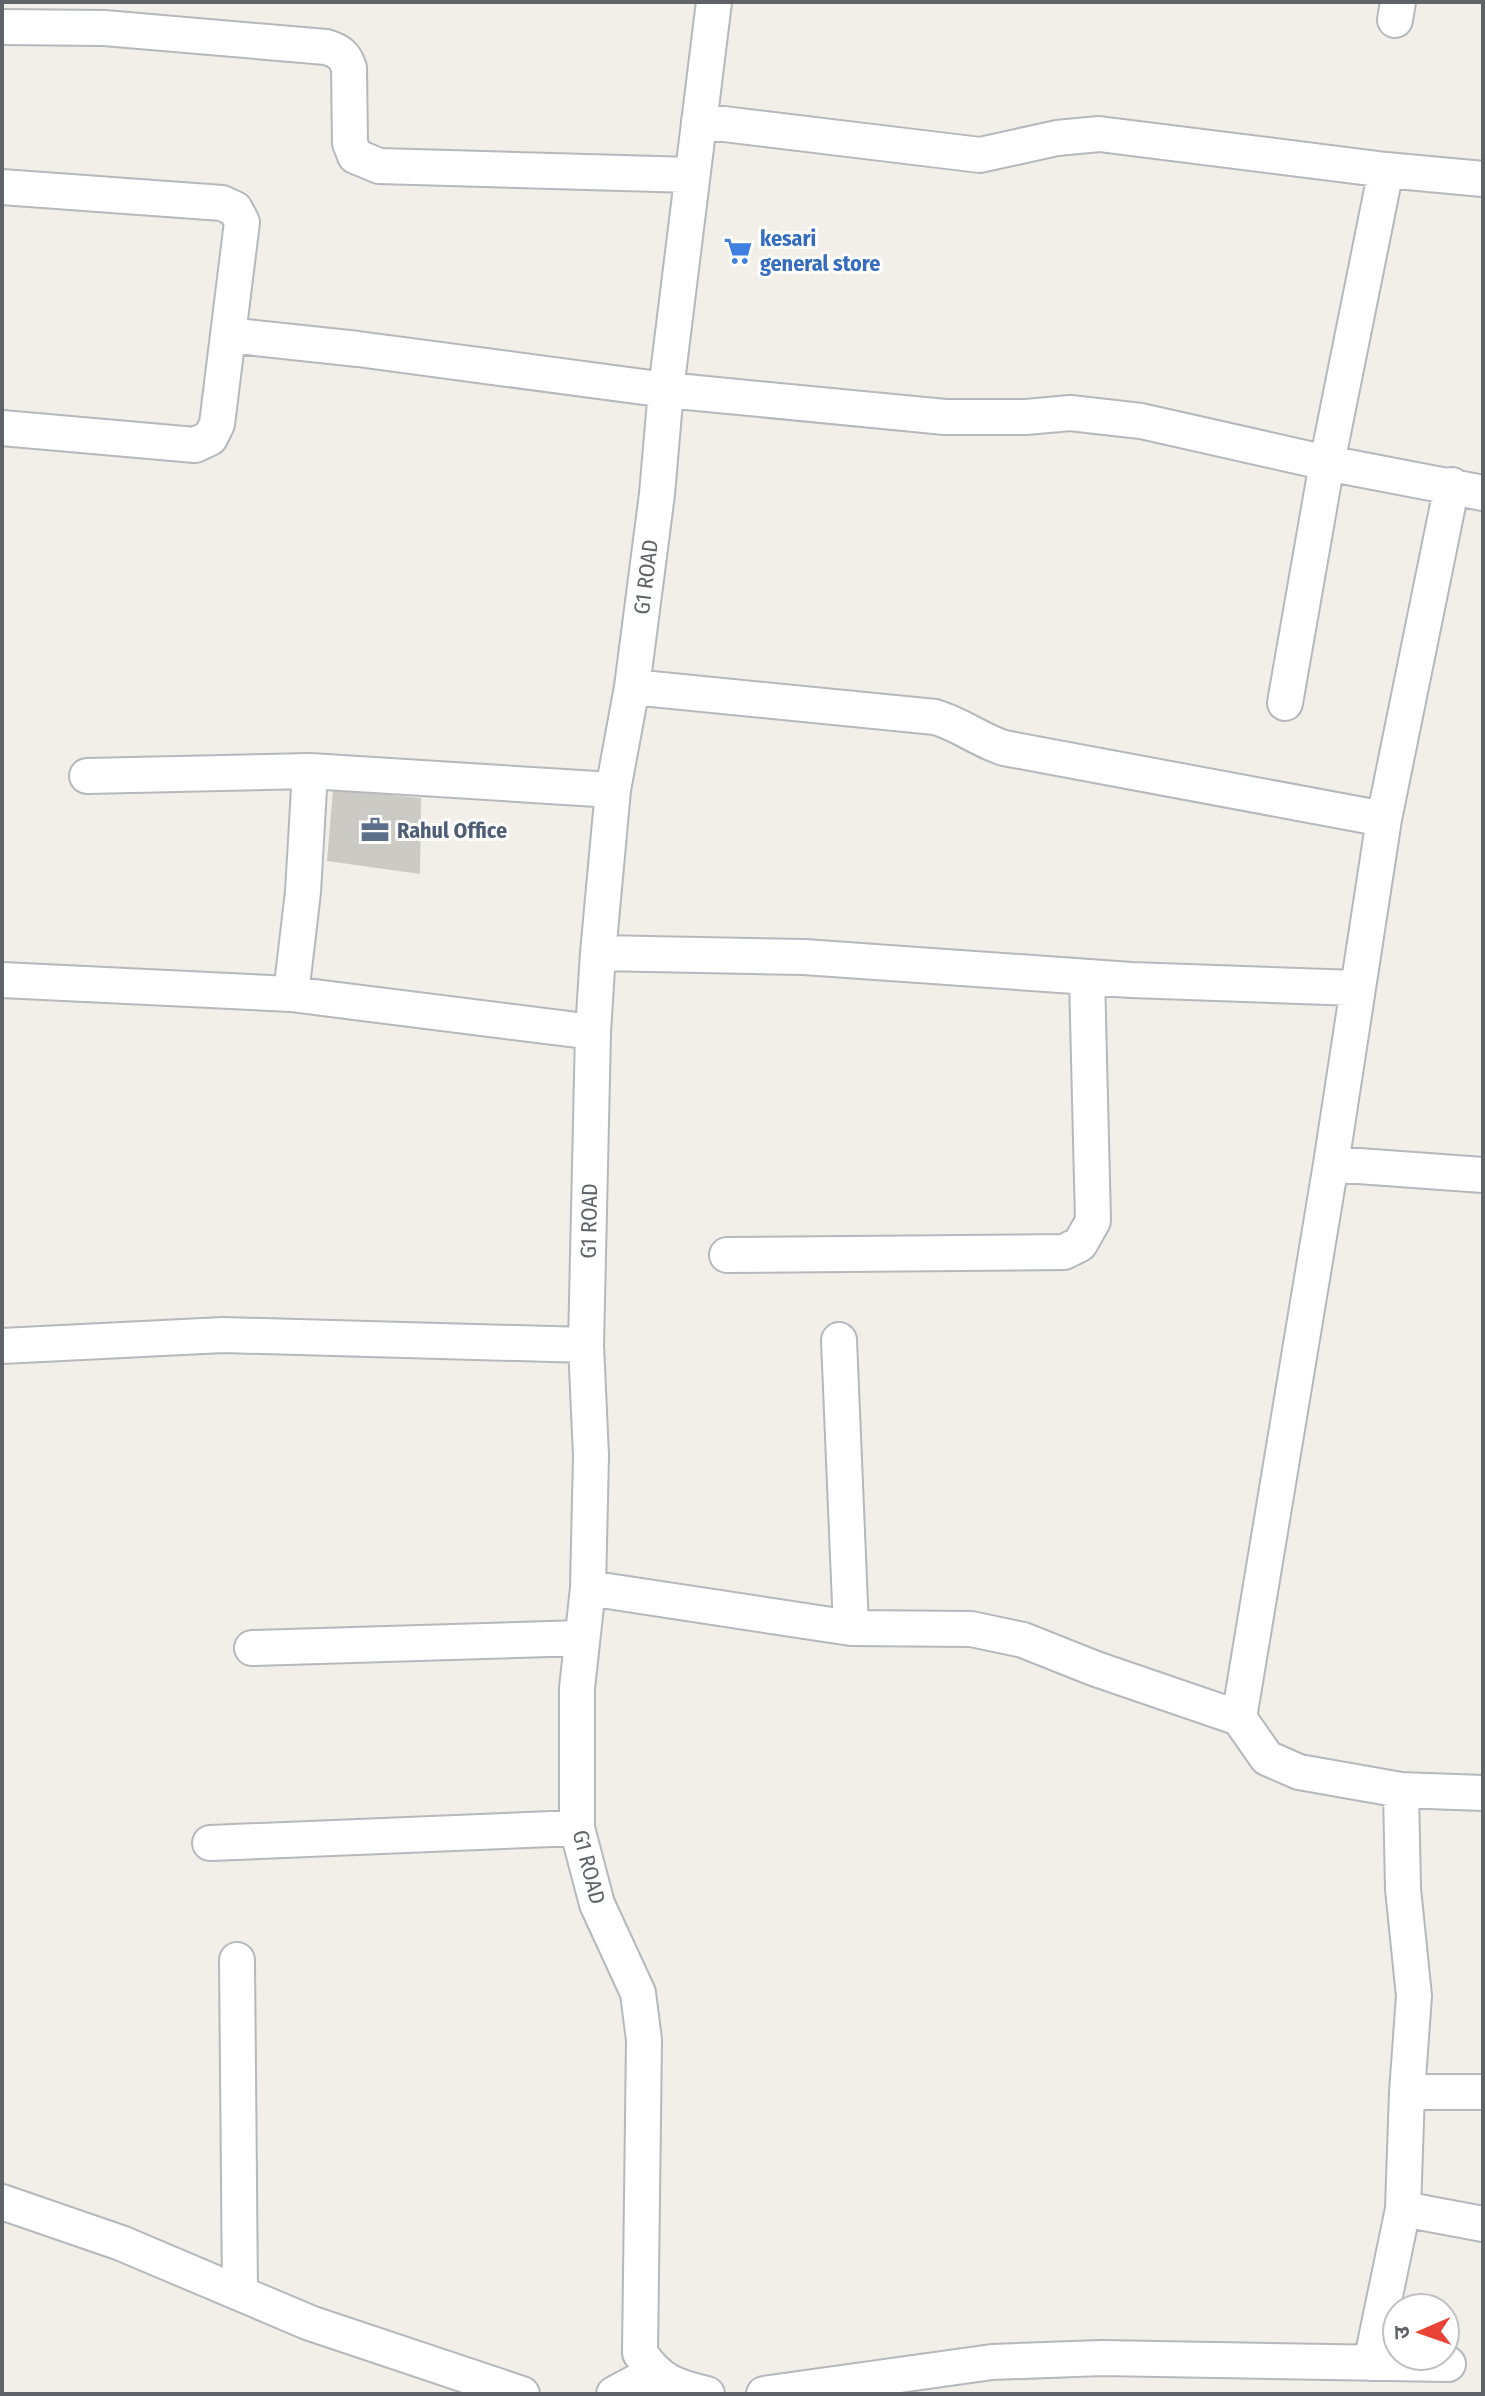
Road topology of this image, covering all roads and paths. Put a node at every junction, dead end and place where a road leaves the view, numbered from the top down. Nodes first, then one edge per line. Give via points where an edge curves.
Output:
1 (714, 2) edge
2 (2, 27) edge
3 (699, 121) junction
4 (1386, 170) junction
5 (692, 175) junction
6 (1483, 179) edge
7 (2, 187) edge
8 (228, 335) junction
9 (666, 390) junction
10 (2, 428) edge
11 (1327, 463) junction
12 (1467, 489) edge
13 (632, 687) junction
14 (1285, 703) dead end
15 (310, 771) junction
16 (87, 776) dead end
17 (613, 790) junction
18 (1384, 819) junction
19 (598, 953) junction
20 (1087, 977) junction
21 (2, 980) edge
22 (1357, 988) junction
23 (291, 994) junction
24 (593, 1032) junction
25 (1331, 1164) junction
26 (1483, 1175) edge
27 (727, 1255) dead end
28 (839, 1340) dead end
29 (586, 1345) junction
30 (2, 1346) edge
31 (588, 1588) junction
32 (851, 1628) junction
33 (582, 1638) junction
34 (252, 1648) dead end
35 (1239, 1718) junction
36 (1401, 1790) junction
37 (1483, 1793) edge
38 (577, 1828) junction
39 (210, 1843) dead end
40 (237, 1960) dead end
41 (1407, 2092) junction
42 (1483, 2092) edge
43 (2, 2202) edge
44 (1403, 2209) junction
45 (1483, 2224) edge
46 (240, 2293) junction
47 (1371, 2363) junction
48 (1381, 2363) edge
49 (653, 2373) junction
50 (522, 2394) edge
51 (614, 2394) edge
52 (707, 2394) edge
53 (764, 2394) edge

1 - 3 street, G1 ROAD
2 - 5 street via 104,28 336,50 349,68 350,143 355,156 379,166
3 - 4 street via 980,155 1099,134
3 - 5 street, G1 ROAD
4 - 6 street
4 - 11 street
5 - 9 street, G1 ROAD
7 - 8 street via 222,203 235,209 242,222
8 - 9 street
8 - 10 street via 217,424 210,438 195,445
9 - 11 street via 945,417 1070,413 1141,421
9 - 13 street, G1 ROAD
11 - 12 street
11 - 14 street
12 - 18 street
13 - 17 street, G1 ROAD
13 - 18 street via 935,717 1004,748
15 - 16 street
15 - 17 street
15 - 23 street
17 - 19 street, G1 ROAD
18 - 22 street
19 - 20 street via 804,957
19 - 24 street, G1 ROAD
20 - 22 street
20 - 27 street via 1093,1221 1080,1244 1064,1252
21 - 23 street
22 - 25 street
23 - 24 street
24 - 29 street, G1 ROAD
25 - 26 street
25 - 35 street
28 - 32 street
29 - 30 street via 223,1335
29 - 31 street, G1 ROAD via 591,1456
31 - 32 street
31 - 33 street, G1 ROAD
32 - 35 street via 971,1629 1023,1640
33 - 34 street
33 - 38 street, G1 ROAD
35 - 36 street via 1267,1758 1299,1772
36 - 37 street
36 - 41 street via 1403,1889 1414,1996
38 - 39 street
38 - 49 street, G1 ROAD via 597,1904 638,1993 644,2040 640,2353
40 - 46 street
41 - 42 street
41 - 44 street
43 - 46 street via 121,2243
44 - 45 street
44 - 47 street
46 - 50 street via 310,2323
47 - 48 street
47 - 53 street via 1102,2358 992,2362
49 - 51 street
49 - 52 street

